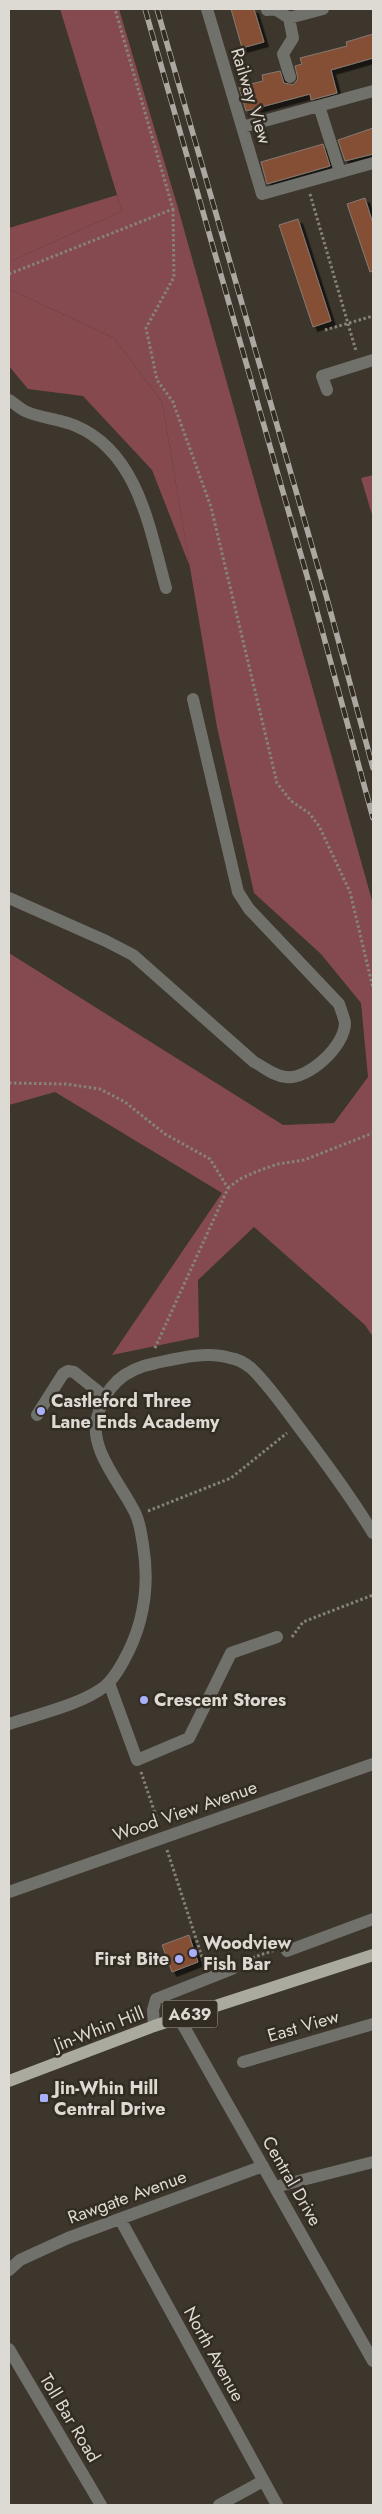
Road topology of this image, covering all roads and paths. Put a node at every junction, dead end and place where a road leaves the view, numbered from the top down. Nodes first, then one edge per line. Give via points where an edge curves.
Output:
1 (115, 9) edge
2 (207, 9) edge
3 (323, 9) edge
4 (267, 10) edge
5 (285, 14) edge
6 (290, 77) dead end
7 (373, 91) edge
8 (319, 106) junction
9 (242, 127) junction
10 (373, 163) edge
11 (340, 172) junction
12 (306, 181) junction
13 (173, 209) junction
14 (9, 274) edge
15 (373, 316) edge
16 (348, 324) junction
17 (325, 330) dead end
18 (373, 360) edge
19 (360, 364) junction
20 (327, 390) dead end
21 (9, 400) edge
22 (166, 588) dead end
23 (193, 699) dead end
24 (9, 898) edge
25 (373, 988) edge
26 (9, 1083) edge
27 (373, 1133) edge
28 (228, 1188) junction
29 (148, 1364) junction
30 (105, 1397) junction
31 (37, 1415) dead end
32 (297, 1425) junction
33 (136, 1515) junction
34 (373, 1533) edge
35 (373, 1595) edge
36 (277, 1637) joint
37 (109, 1683) junction
38 (9, 1724) edge
39 (136, 1760) junction
40 (373, 1764) edge
41 (163, 1836) junction
42 (9, 1892) edge
43 (373, 1920) edge
44 (287, 1951) joint
45 (373, 1955) edge
46 (232, 1969) joint
47 (209, 1978) junction
48 (179, 2018) junction
49 (373, 2024) edge
50 (154, 2026) junction
51 (243, 2062) dead end
52 (9, 2082) edge
53 (373, 2162) edge
54 (263, 2166) junction
55 (275, 2188) junction
56 (120, 2219) junction
57 (9, 2270) edge
58 (9, 2349) edge
59 (373, 2361) edge
60 (264, 2481) junction
61 (101, 2505) edge
62 (219, 2505) edge
63 (277, 2505) edge

1 - 13 path
2 - 9 street, Railway View
3 - 5 street
4 - 5 street via 275,9
5 - 6 street via 293,38 283,54
7 - 8 street
8 - 9 street
8 - 11 street
9 - 12 street, Railway View via 262,194
10 - 11 street
11 - 12 street
12 - 16 path
13 - 14 path
13 - 25 path via 174,277 146,328 157,380 173,402 211,507 277,783 291,801 309,813 319,826 343,875
15 - 16 path
16 - 17 path
16 - 19 path
18 - 19 street
19 - 20 street via 322,376
21 - 22 street via 26,412 84,430 126,468 143,505
23 - 24 street via 238,892 249,909 339,1004 345,1024 340,1042 324,1060 301,1074 288,1078 277,1075 248,1056 133,955
26 - 28 path via 66,1084 100,1089 125,1102 166,1134 210,1159
27 - 28 path via 304,1160 258,1171 240,1178
28 - 29 path
29 - 30 street via 118,1378
29 - 32 street via 212,1355 231,1358 250,1367
30 - 31 street via 74,1372 68,1371
30 - 33 street via 96,1418 97,1441
32 - 33 path via 231,1478
32 - 34 street via 350,1494
33 - 37 street via 147,1571 146,1601 134,1644
35 - 36 path via 304,1622 287,1644 281,1646
36 - 39 street via 230,1653 189,1738
37 - 38 street via 91,1695
37 - 39 street
39 - 41 path
40 - 41 street, Wood View Avenue
41 - 42 street, Wood View Avenue
41 - 47 path
43 - 44 street
44 - 46 path via 280,1949 238,1962
45 - 48 main road, Jin-Whin Hill / A639
46 - 47 street
47 - 50 street via 156,1999
48 - 50 main road, Jin-Whin Hill / A639
48 - 54 street, Central Drive
49 - 51 street, East View
50 - 52 main road, Jin-Whin Hill / A639
53 - 55 street
54 - 55 street, Central Drive
54 - 56 street, Rawgate Avenue
55 - 59 street, Central Drive
56 - 57 street, Rawgate Avenue via 20,2260
56 - 60 street, North Avenue
58 - 61 street, Toll Bar Road
60 - 62 street
60 - 63 street, North Avenue

